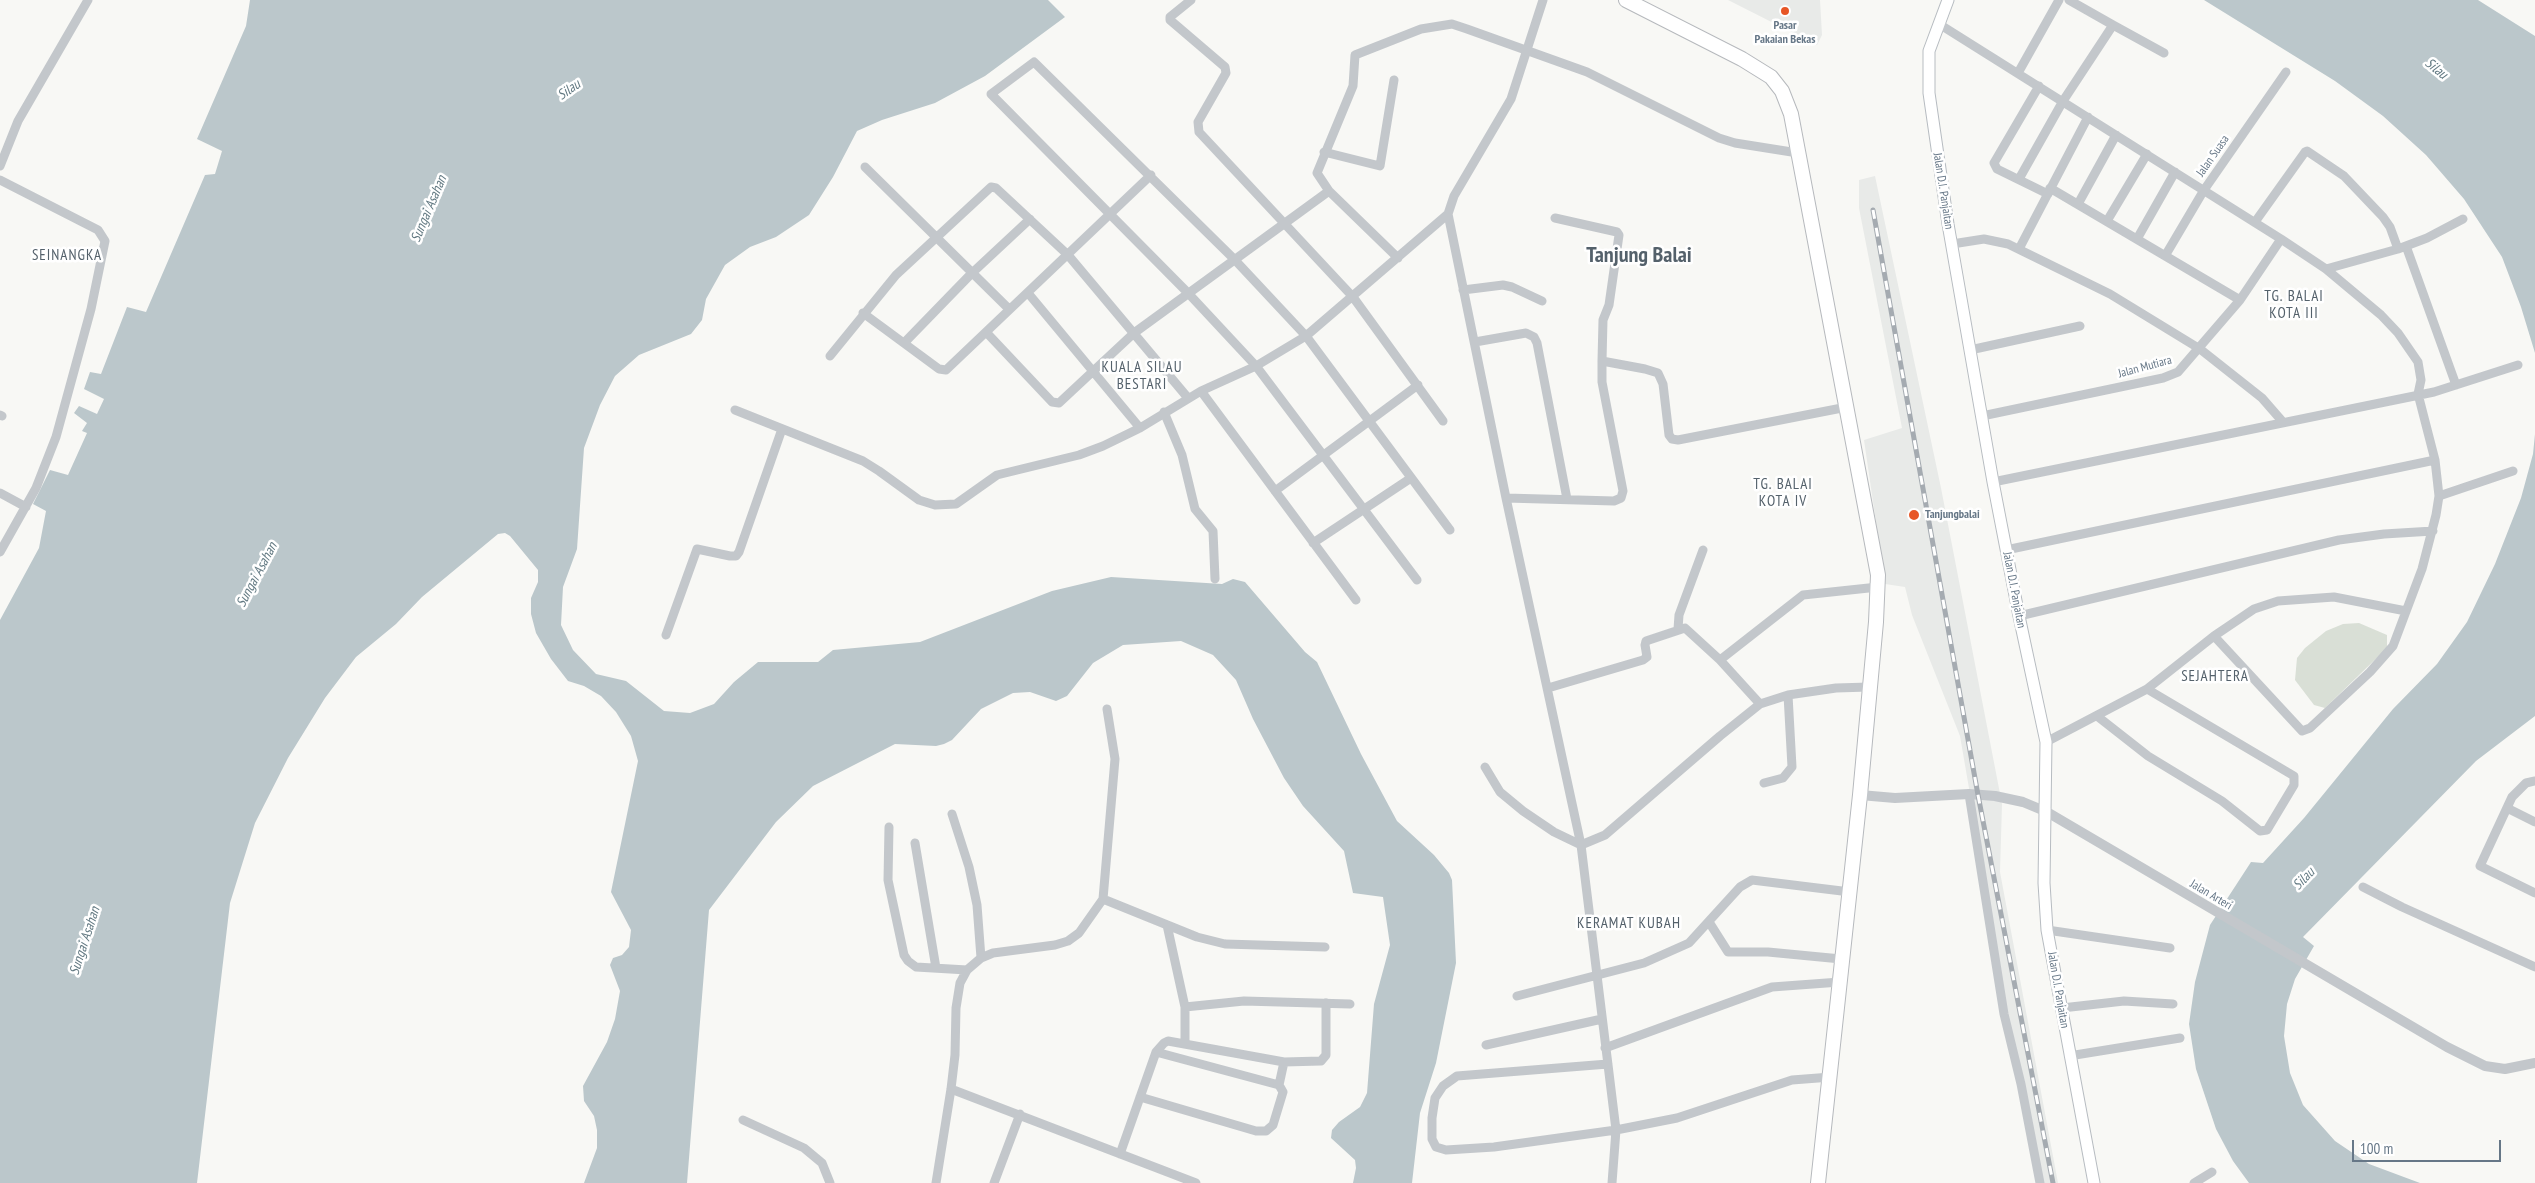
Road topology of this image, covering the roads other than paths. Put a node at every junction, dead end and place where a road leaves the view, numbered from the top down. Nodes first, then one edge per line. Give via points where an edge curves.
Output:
1 (88, 0) edge
2 (1191, 0) edge
3 (1542, 0) edge
4 (1626, 0) edge
5 (1948, 0) edge
6 (2060, 0) edge
7 (2069, 0) edge
8 (1939, 24) junction
9 (2113, 25) junction
10 (1527, 50) junction
11 (2164, 53) dead end
12 (2018, 72) junction
13 (2286, 72) dead end
14 (1394, 80) dead end
15 (2039, 86) junction
16 (2062, 101) junction
17 (2088, 117) junction
18 (2116, 135) junction
19 (1324, 152) junction
20 (1798, 154) junction
21 (2147, 154) junction
22 (0, 166) edge
23 (865, 167) dead end
24 (2175, 172) junction
25 (1150, 175) junction
26 (2019, 179) junction
27 (0, 180) edge
28 (2204, 190) junction
29 (1328, 191) junction
30 (2049, 191) junction
31 (2078, 204) junction
32 (1448, 214) junction
33 (1111, 215) junction
34 (1555, 218) dead end
35 (1030, 219) junction
36 (2463, 219) dead end
37 (2107, 221) junction
38 (2255, 222) junction
39 (1284, 225) junction
40 (934, 238) junction
41 (2137, 239) junction
42 (2281, 239) junction
43 (1952, 244) junction
44 (2402, 247) junction
45 (2019, 249) junction
46 (1068, 255) junction
47 (2166, 256) junction
48 (1398, 258) junction
49 (1234, 259) junction
50 (2326, 269) junction
51 (972, 274) junction
52 (1463, 290) junction
53 (1188, 292) junction
54 (1028, 293) junction
55 (1352, 297) junction
56 (2240, 300) junction
57 (1542, 301) dead end
58 (1009, 309) junction
59 (864, 313) junction
60 (2080, 326) dead end
61 (986, 332) junction
62 (1134, 333) junction
63 (1306, 336) junction
64 (905, 342) junction
65 (1475, 342) junction
66 (2200, 349) junction
67 (1970, 350) junction
68 (830, 356) dead end
69 (1602, 361) junction
70 (2518, 365) dead end
71 (1256, 366) junction
72 (1095, 372) junction
73 (1418, 385) junction
74 (2456, 385) junction
75 (1201, 391) junction
76 (2418, 394) junction
77 (1188, 398) junction
78 (1848, 407) junction
79 (735, 410) dead end
80 (1164, 412) junction
81 (1982, 416) junction
82 (1371, 420) junction
83 (1443, 421) dead end
84 (2282, 421) junction
85 (1140, 428) junction
86 (782, 429) junction
87 (1324, 455) junction
88 (2435, 460) junction
89 (2513, 471) dead end
90 (1411, 478) junction
91 (1993, 482) junction
92 (1275, 491) junction
93 (0, 493) edge
94 (2438, 496) junction
95 (1506, 498) junction
96 (1567, 499) junction
97 (26, 507) junction
98 (1364, 510) junction
99 (1450, 530) dead end
100 (2433, 531) junction
101 (1314, 544) junction
102 (1704, 550) dead end
103 (2006, 550) junction
104 (0, 551) edge
105 (1215, 579) dead end
106 (1417, 580) dead end
107 (1878, 587) junction
108 (1356, 600) dead end
109 (2406, 611) junction
110 (2019, 616) junction
111 (1678, 628) junction
112 (666, 635) dead end
113 (2214, 636) junction
114 (1720, 660) junction
115 (1548, 688) junction
116 (1869, 688) junction
117 (2147, 689) junction
118 (1788, 695) junction
119 (1760, 704) junction
120 (1107, 709) dead end
121 (2097, 716) junction
122 (2046, 742) junction
123 (1485, 767) dead end
124 (2535, 781) edge
125 (1764, 783) dead end
126 (1968, 794) junction
127 (1860, 795) junction
128 (2507, 808) junction
129 (2047, 812) junction
130 (952, 814) dead end
131 (2535, 822) edge
132 (889, 827) dead end
133 (915, 843) dead end
134 (1582, 845) junction
135 (2363, 887) dead end
136 (1850, 892) junction
137 (2535, 894) edge
138 (1104, 899) junction
139 (1709, 922) junction
140 (1167, 925) junction
141 (2047, 930) junction
142 (1325, 947) dead end
143 (2170, 948) dead end
144 (981, 958) junction
145 (1841, 959) junction
146 (2535, 967) edge
147 (936, 968) junction
148 (967, 970) junction
149 (1597, 977) junction
150 (1840, 982) junction
151 (1517, 996) dead end
152 (1326, 1003) junction
153 (1350, 1004) dead end
154 (2173, 1004) dead end
155 (1185, 1007) junction
156 (2062, 1008) junction
157 (1602, 1018) junction
158 (2180, 1038) dead end
159 (1185, 1044) junction
160 (1486, 1045) dead end
161 (1605, 1048) junction
162 (1156, 1052) junction
163 (2069, 1056) junction
164 (1284, 1062) junction
165 (2535, 1063) edge
166 (1608, 1064) junction
167 (1831, 1076) junction
168 (1279, 1085) junction
169 (952, 1089) junction
170 (1140, 1096) junction
171 (1020, 1114) junction
172 (743, 1120) dead end
173 (1616, 1130) junction
174 (1120, 1154) junction
175 (2212, 1172) dead end
176 (830, 1183) edge
177 (936, 1183) edge
178 (994, 1183) edge
179 (1196, 1183) edge
180 (1612, 1183) edge
181 (1818, 1183) edge
182 (2040, 1183) edge
183 (2094, 1183) edge
184 (2194, 1183) edge

1 - 22 street via 18,121
2 - 39 street via 1170,20 1225,67 1226,74 1197,129
3 - 10 street
4 - 20 highway via 1742,59 1771,78 1782,91 1791,114
5 - 8 main road, Jalan D.I. Panjaitan
6 - 12 street
7 - 9 street
8 - 12 street
8 - 43 main road, Jalan D.I. Panjaitan via 1929,51 1928,93
9 - 11 street
9 - 16 street
10 - 19 street via 1452,24 1421,29 1360,52 1354,58 1353,86
10 - 20 street via 1608,82 1704,133 1735,143
10 - 32 street via 1511,99 1454,196
12 - 15 street
13 - 28 street, Jalan Suasa
14 - 19 street via 1380,166
15 - 16 street
15 - 26 street via 1994,163 1997,168
16 - 17 street
16 - 26 street
17 - 18 street
17 - 30 street
18 - 21 street
18 - 31 street
19 - 29 street via 1317,173
20 - 78 highway
21 - 24 street
21 - 37 street
23 - 40 street
24 - 28 street
24 - 41 street
25 - 33 street
25 - 33 street via 1034,62 991,94
25 - 49 street
26 - 30 street
27 - 97 street via 98,230 105,240 91,309 56,437 42,477
28 - 38 street
28 - 47 street, Jalan Suasa
29 - 39 street
29 - 48 street
30 - 31 street
30 - 45 street
31 - 37 street
32 - 48 street
32 - 52 street
33 - 46 street
33 - 53 street
34 - 69 street via 1619,235 1609,305 1603,320
35 - 40 street via 991,187
35 - 46 street
35 - 51 street
36 - 44 street
37 - 41 street
38 - 42 street
38 - 44 street via 2307,151 2344,176 2383,217
39 - 49 street
39 - 55 street
40 - 51 street
40 - 59 street via 896,275
41 - 47 street
42 - 50 street
42 - 56 street, Jalan Mutiara
43 - 45 street via 1984,239
43 - 67 main road, Jalan D.I. Panjaitan
44 - 50 street
44 - 74 street
45 - 66 street via 2110,294
46 - 54 street
46 - 62 street
47 - 56 street
48 - 55 street
49 - 53 street
49 - 63 street
50 - 76 street via 2381,315 2414,355 2420,371
51 - 58 street
51 - 64 street
52 - 57 street via 1512,286
52 - 65 street
53 - 62 street
53 - 71 street
54 - 58 street
54 - 72 street
55 - 63 street
55 - 73 street
56 - 66 street, Jalan Mutiara
58 - 61 street
59 - 64 street
59 - 68 street
60 - 67 street
61 - 64 street via 949,369 943,371
61 - 72 street via 1055,403 1062,402
62 - 72 street
62 - 77 street
63 - 71 street
63 - 82 street
65 - 95 street
65 - 96 street via 1526,333 1534,337
66 - 81 street, Jalan Mutiara via 2172,375
66 - 84 street via 2262,398
67 - 81 main road, Jalan D.I. Panjaitan
69 - 78 street via 1645,368 1658,374 1663,384 1672,439
69 - 96 street via 1602,382 1623,491 1621,498 1614,502
70 - 74 street
71 - 75 street
71 - 87 street
72 - 85 street
73 - 82 street
73 - 83 street
74 - 76 street
75 - 77 street
75 - 92 street
76 - 84 street
76 - 88 street
77 - 80 street
78 - 107 highway
79 - 86 street
80 - 85 street
80 - 105 street via 1182,455 1195,509 1213,531
81 - 91 main road, Jalan D.I. Panjaitan
82 - 87 street
82 - 90 street
84 - 91 street
85 - 86 street via 1079,455 997,475 968,497 946,505 918,500 863,462
86 - 112 street via 739,552 730,556 697,549
87 - 92 street
87 - 98 street
88 - 94 street
88 - 103 street
89 - 94 street
90 - 98 street
90 - 99 street
91 - 103 main road, Jalan D.I. Panjaitan
92 - 101 street
93 - 97 street
94 - 100 street
95 - 96 street
95 - 115 street
97 - 104 street
98 - 101 street
98 - 106 street
100 - 109 street
100 - 110 street via 2339,540
101 - 108 street
102 - 111 street via 1679,615
103 - 110 main road, Jalan D.I. Panjaitan
107 - 114 street via 1803,595
107 - 116 highway
109 - 113 street via 2334,597 2278,601 2244,614
109 - 113 street via 2393,646 2386,655 2306,731 2296,728
110 - 122 main road, Jalan D.I. Panjaitan
111 - 114 street via 1685,628
111 - 115 street via 1646,641 1647,657 1643,660
113 - 117 street
114 - 119 street
115 - 134 street
116 - 118 street via 1836,688
116 - 127 highway
117 - 121 street
117 - 121 street via 2294,776 2294,785 2267,830 2260,831 2222,802 2148,756
118 - 119 street
118 - 125 street via 1792,767 1783,778
119 - 134 street via 1604,835
120 - 138 street via 1115,759
121 - 122 street
122 - 129 main road, Jalan D.I. Panjaitan
123 - 134 street via 1500,792 1523,811 1554,832
124 - 128 street via 2526,783 2512,797
126 - 127 street, Jalan Arteri via 1895,798
126 - 129 street, Jalan Arteri via 2023,802
126 - 182 street via 2004,1014
127 - 136 highway
128 - 131 street
128 - 137 street via 2481,868
129 - 141 main road, Jalan D.I. Panjaitan via 2044,883
129 - 165 street, Jalan Arteri via 2379,1009 2485,1066 2506,1069
130 - 144 street via 969,867 977,906
132 - 147 street via 888,880 904,955 911,964
133 - 147 street
134 - 149 street
135 - 146 street
136 - 139 street via 1752,880 1740,886
136 - 145 highway
138 - 140 street
138 - 144 street via 1079,933 1068,941 993,953
139 - 145 street via 1728,952
139 - 149 street via 1689,943 1644,963
140 - 142 street via 1225,944
140 - 155 street
141 - 143 street
141 - 156 main road, Jalan D.I. Panjaitan
144 - 148 street
145 - 150 highway
147 - 148 street
148 - 169 street via 960,983 956,1008
149 - 151 street
149 - 157 street
150 - 161 street via 1772,987
150 - 167 highway
152 - 153 street
152 - 155 street via 1239,1001
152 - 164 street via 1325,1058 1321,1062
154 - 156 street via 2138,1000
155 - 159 street
156 - 163 main road, Jalan D.I. Panjaitan
157 - 160 street
157 - 161 street
158 - 163 street
159 - 162 street via 1168,1041
159 - 164 street
161 - 166 street
162 - 168 street
162 - 170 street
163 - 183 main road, Jalan D.I. Panjaitan
164 - 168 street
166 - 173 street
166 - 173 street via 1457,1076 1434,1098 1432,1140 1436,1147 1446,1150 1494,1147
167 - 173 street via 1792,1080 1677,1118
167 - 181 highway
168 - 170 street via 1283,1092 1273,1125 1266,1131
169 - 171 street
169 - 177 street
170 - 174 street
171 - 174 street
171 - 178 street
172 - 176 street via 804,1148 822,1163
173 - 180 street
174 - 179 street
175 - 184 street

